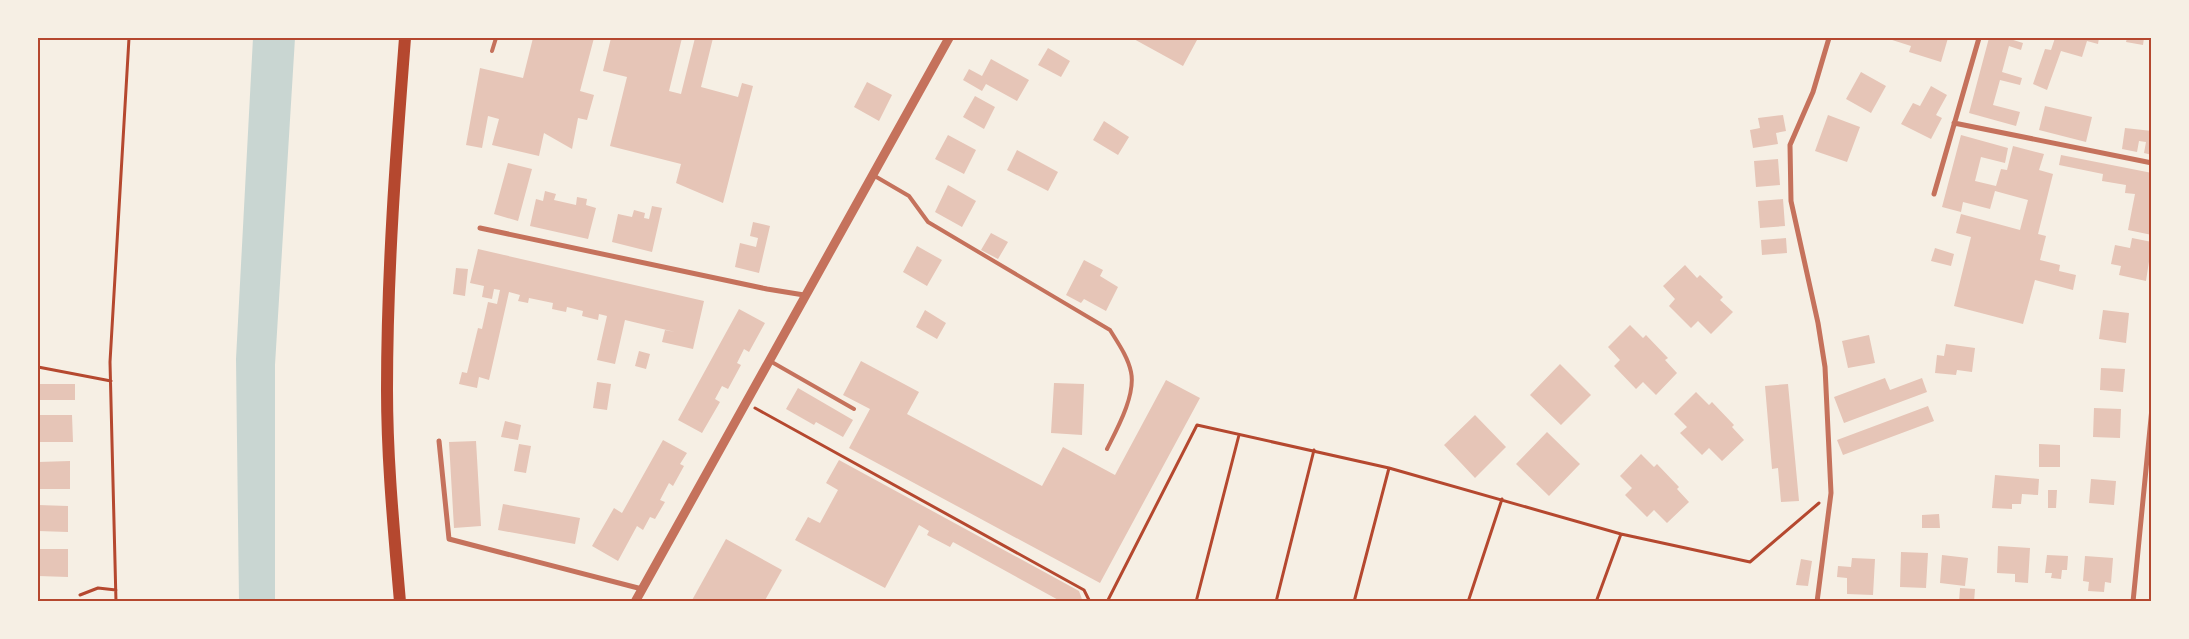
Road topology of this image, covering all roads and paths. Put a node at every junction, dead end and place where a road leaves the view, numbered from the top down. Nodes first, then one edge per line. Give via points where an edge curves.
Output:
1 (129, 38) edge
2 (405, 38) edge
3 (496, 38) edge
4 (949, 38) edge
5 (1830, 38) edge
6 (1979, 38) edge
7 (492, 51) dead end
8 (1954, 123) junction
9 (2152, 163) edge
10 (872, 174) junction
11 (1934, 194) dead end
12 (480, 228) dead end
13 (804, 294) junction
14 (768, 360) junction
15 (38, 367) edge
16 (111, 382) junction
17 (745, 403) junction
18 (2152, 408) edge
19 (854, 409) dead end
20 (1239, 435) junction
21 (438, 441) dead end
22 (1107, 449) dead end
23 (1314, 450) junction
24 (1389, 468) junction
25 (1831, 493) junction
26 (1502, 499) junction
27 (1621, 534) junction
28 (642, 589) junction
29 (116, 590) junction
30 (80, 595) dead end
31 (116, 602) edge
32 (400, 602) edge
33 (635, 602) edge
34 (1090, 602) edge
35 (1107, 602) edge
36 (1196, 602) edge
37 (1276, 602) edge
38 (1354, 602) edge
39 (1468, 602) edge
40 (1596, 602) edge
41 (1817, 602) edge
42 (2133, 602) edge

1 - 16 path
2 - 32 main road via 396,158 387,390 390,492
3 - 7 lane
4 - 10 street
5 - 25 street via 1813,92 1790,145 1791,201 1825,367
6 - 8 street
8 - 9 street
8 - 11 street
10 - 13 street
10 - 22 lane via 909,196 928,222 1110,330 1132,373 1128,404
12 - 13 street
13 - 14 street
14 - 17 street
14 - 19 lane
15 - 16 path
16 - 29 path
17 - 28 street
17 - 34 path via 1084,590
18 - 42 street
20 - 23 path
20 - 35 path via 1197,425
20 - 36 path
21 - 28 street via 449,539
23 - 24 path
23 - 37 path
24 - 26 path
24 - 38 path
25 - 27 path via 1750,562
25 - 41 street
26 - 27 path
26 - 39 path
27 - 40 path
28 - 33 street
29 - 30 path via 98,588
29 - 31 path

